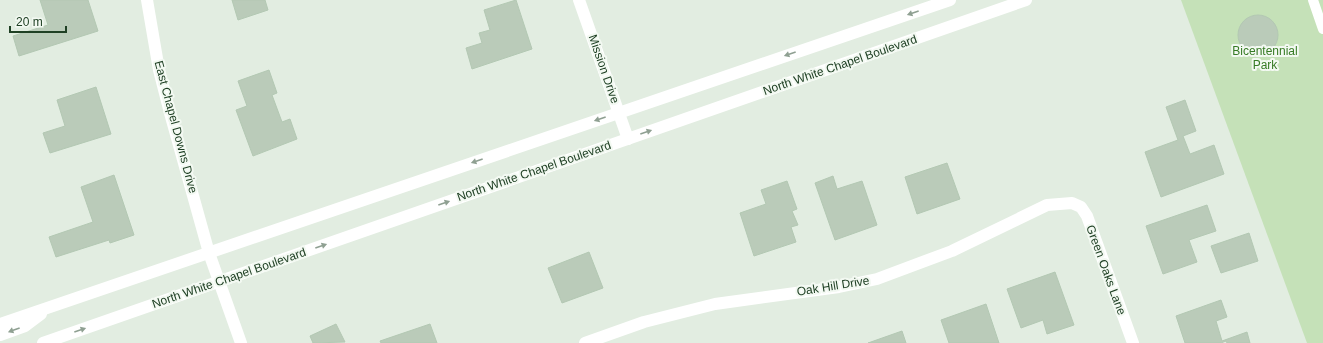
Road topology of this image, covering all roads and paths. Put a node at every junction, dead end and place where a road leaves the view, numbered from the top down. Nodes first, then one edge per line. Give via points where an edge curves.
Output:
1 (147, 0) edge
2 (579, 0) edge
3 (950, 0) edge
4 (1026, 0) edge
5 (1313, 0) edge
6 (1323, 29) edge
7 (619, 112) junction
8 (628, 139) junction
9 (1072, 203) joint
10 (209, 252) junction
11 (219, 281) junction
12 (49, 307) junction
13 (0, 324) edge
14 (0, 335) edge
15 (43, 343) edge
16 (241, 343) edge
17 (585, 343) edge
18 (1133, 343) edge

1 - 10 main road, East Chapel Downs Drive via 159,70
2 - 7 main road, Mission Drive
3 -> 7 main road
8 -> 4 main road, North White Chapel Boulevard
5 - 6 lane
7 - 8 main road, Mission Drive
7 -> 10 main road
11 -> 8 main road, North White Chapel Boulevard
9 - 17 main road, Oak Hill Drive via 1047,205 952,252 877,279 839,287 715,304 644,322
9 - 18 main road, Green Oaks Lane via 1080,207 1087,216
10 - 11 main road, East Chapel Downs Drive
10 - 12 main road
15 -> 11 main road, North White Chapel Boulevard
11 - 16 main road, East Chapel Downs Drive
12 - 13 main road
12 -> 14 main road via 25,326

